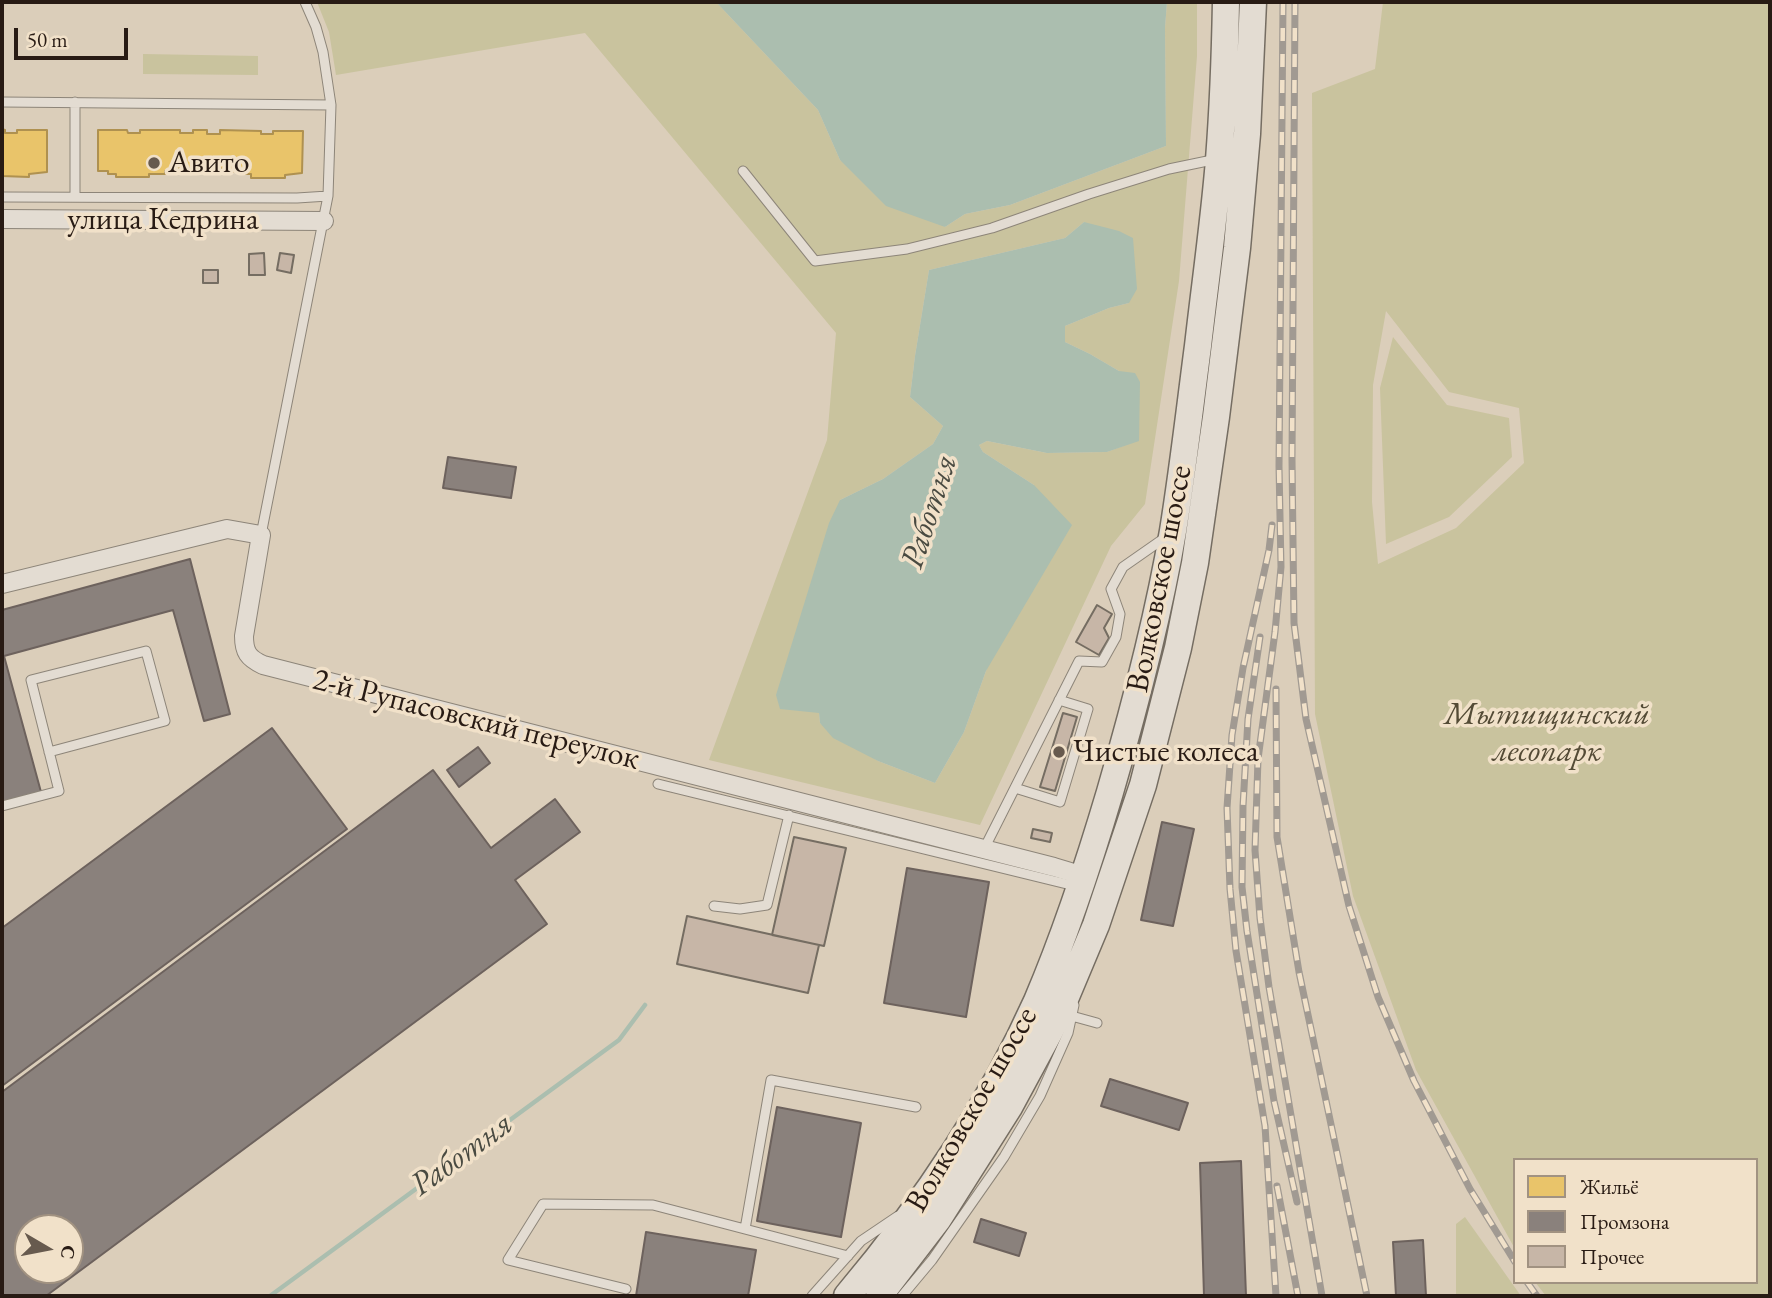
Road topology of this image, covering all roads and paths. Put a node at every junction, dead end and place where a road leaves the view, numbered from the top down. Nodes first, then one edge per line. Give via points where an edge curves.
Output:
1 (305, 2) edge
2 (1226, 2) edge
3 (1253, 2) edge
4 (2, 102) edge
5 (75, 102) junction
6 (331, 105) junction
7 (1219, 159) junction
8 (743, 171) dead end
9 (328, 196) junction
10 (2, 197) edge
11 (75, 197) junction
12 (2, 219) edge
13 (324, 221) junction
14 (1173, 532) junction
15 (261, 535) junction
16 (2, 584) edge
17 (1059, 700) junction
18 (49, 752) junction
19 (658, 784) dead end
20 (1015, 788) junction
21 (2, 806) edge
22 (789, 815) junction
23 (984, 849) junction
24 (1082, 882) junction
25 (714, 905) dead end
26 (1066, 1015) junction
27 (1097, 1023) dead end
28 (916, 1107) dead end
29 (927, 1194) junction
30 (744, 1229) junction
31 (848, 1256) junction
32 (626, 1289) dead end
33 (812, 1296) edge
34 (847, 1296) edge
35 (878, 1296) edge
36 (902, 1296) edge

1 - 6 lane via 323,52
2 - 7 main road, Волковское шоссе
3 - 26 main road, Волковское шоссе via 1237,248 1195,563 1143,785
4 - 5 lane
5 - 6 lane
5 - 11 lane
6 - 9 lane
7 - 8 lane via 1169,169 992,228 907,249 815,261
7 - 14 main road, Волковское шоссе
9 - 11 lane
9 - 13 lane
10 - 11 lane
12 - 13 street, улица Кедрина
13 - 15 lane
14 - 17 lane via 1123,567 1111,589 1120,614 1116,636 1102,662 1079,661
14 - 24 main road, Волковское шоссе via 1136,701
15 - 16 street via 228,529
15 - 23 street, 2-й Рупасовский переулок via 244,636 244,647 255,662
17 - 20 lane
17 - 20 lane via 1088,709 1060,802
18 - 18 lane via 165,721 146,651 31,680
18 - 21 lane via 59,791
19 - 22 lane
20 - 23 lane
22 - 24 lane
22 - 25 lane via 767,905 740,909
23 - 24 street, 2-й Рупасовский переулок
24 - 29 main road, Волковское шоссе via 1009,1057
26 - 27 lane
26 - 35 main road, Волковское шоссе via 938,1220
26 - 36 lane via 1068,1033 1040,1096 1004,1157
28 - 30 lane via 771,1080
29 - 31 lane via 861,1241
29 - 34 main road, Волковское шоссе
30 - 31 lane
30 - 32 lane via 653,1205 543,1204 508,1260
31 - 33 lane

